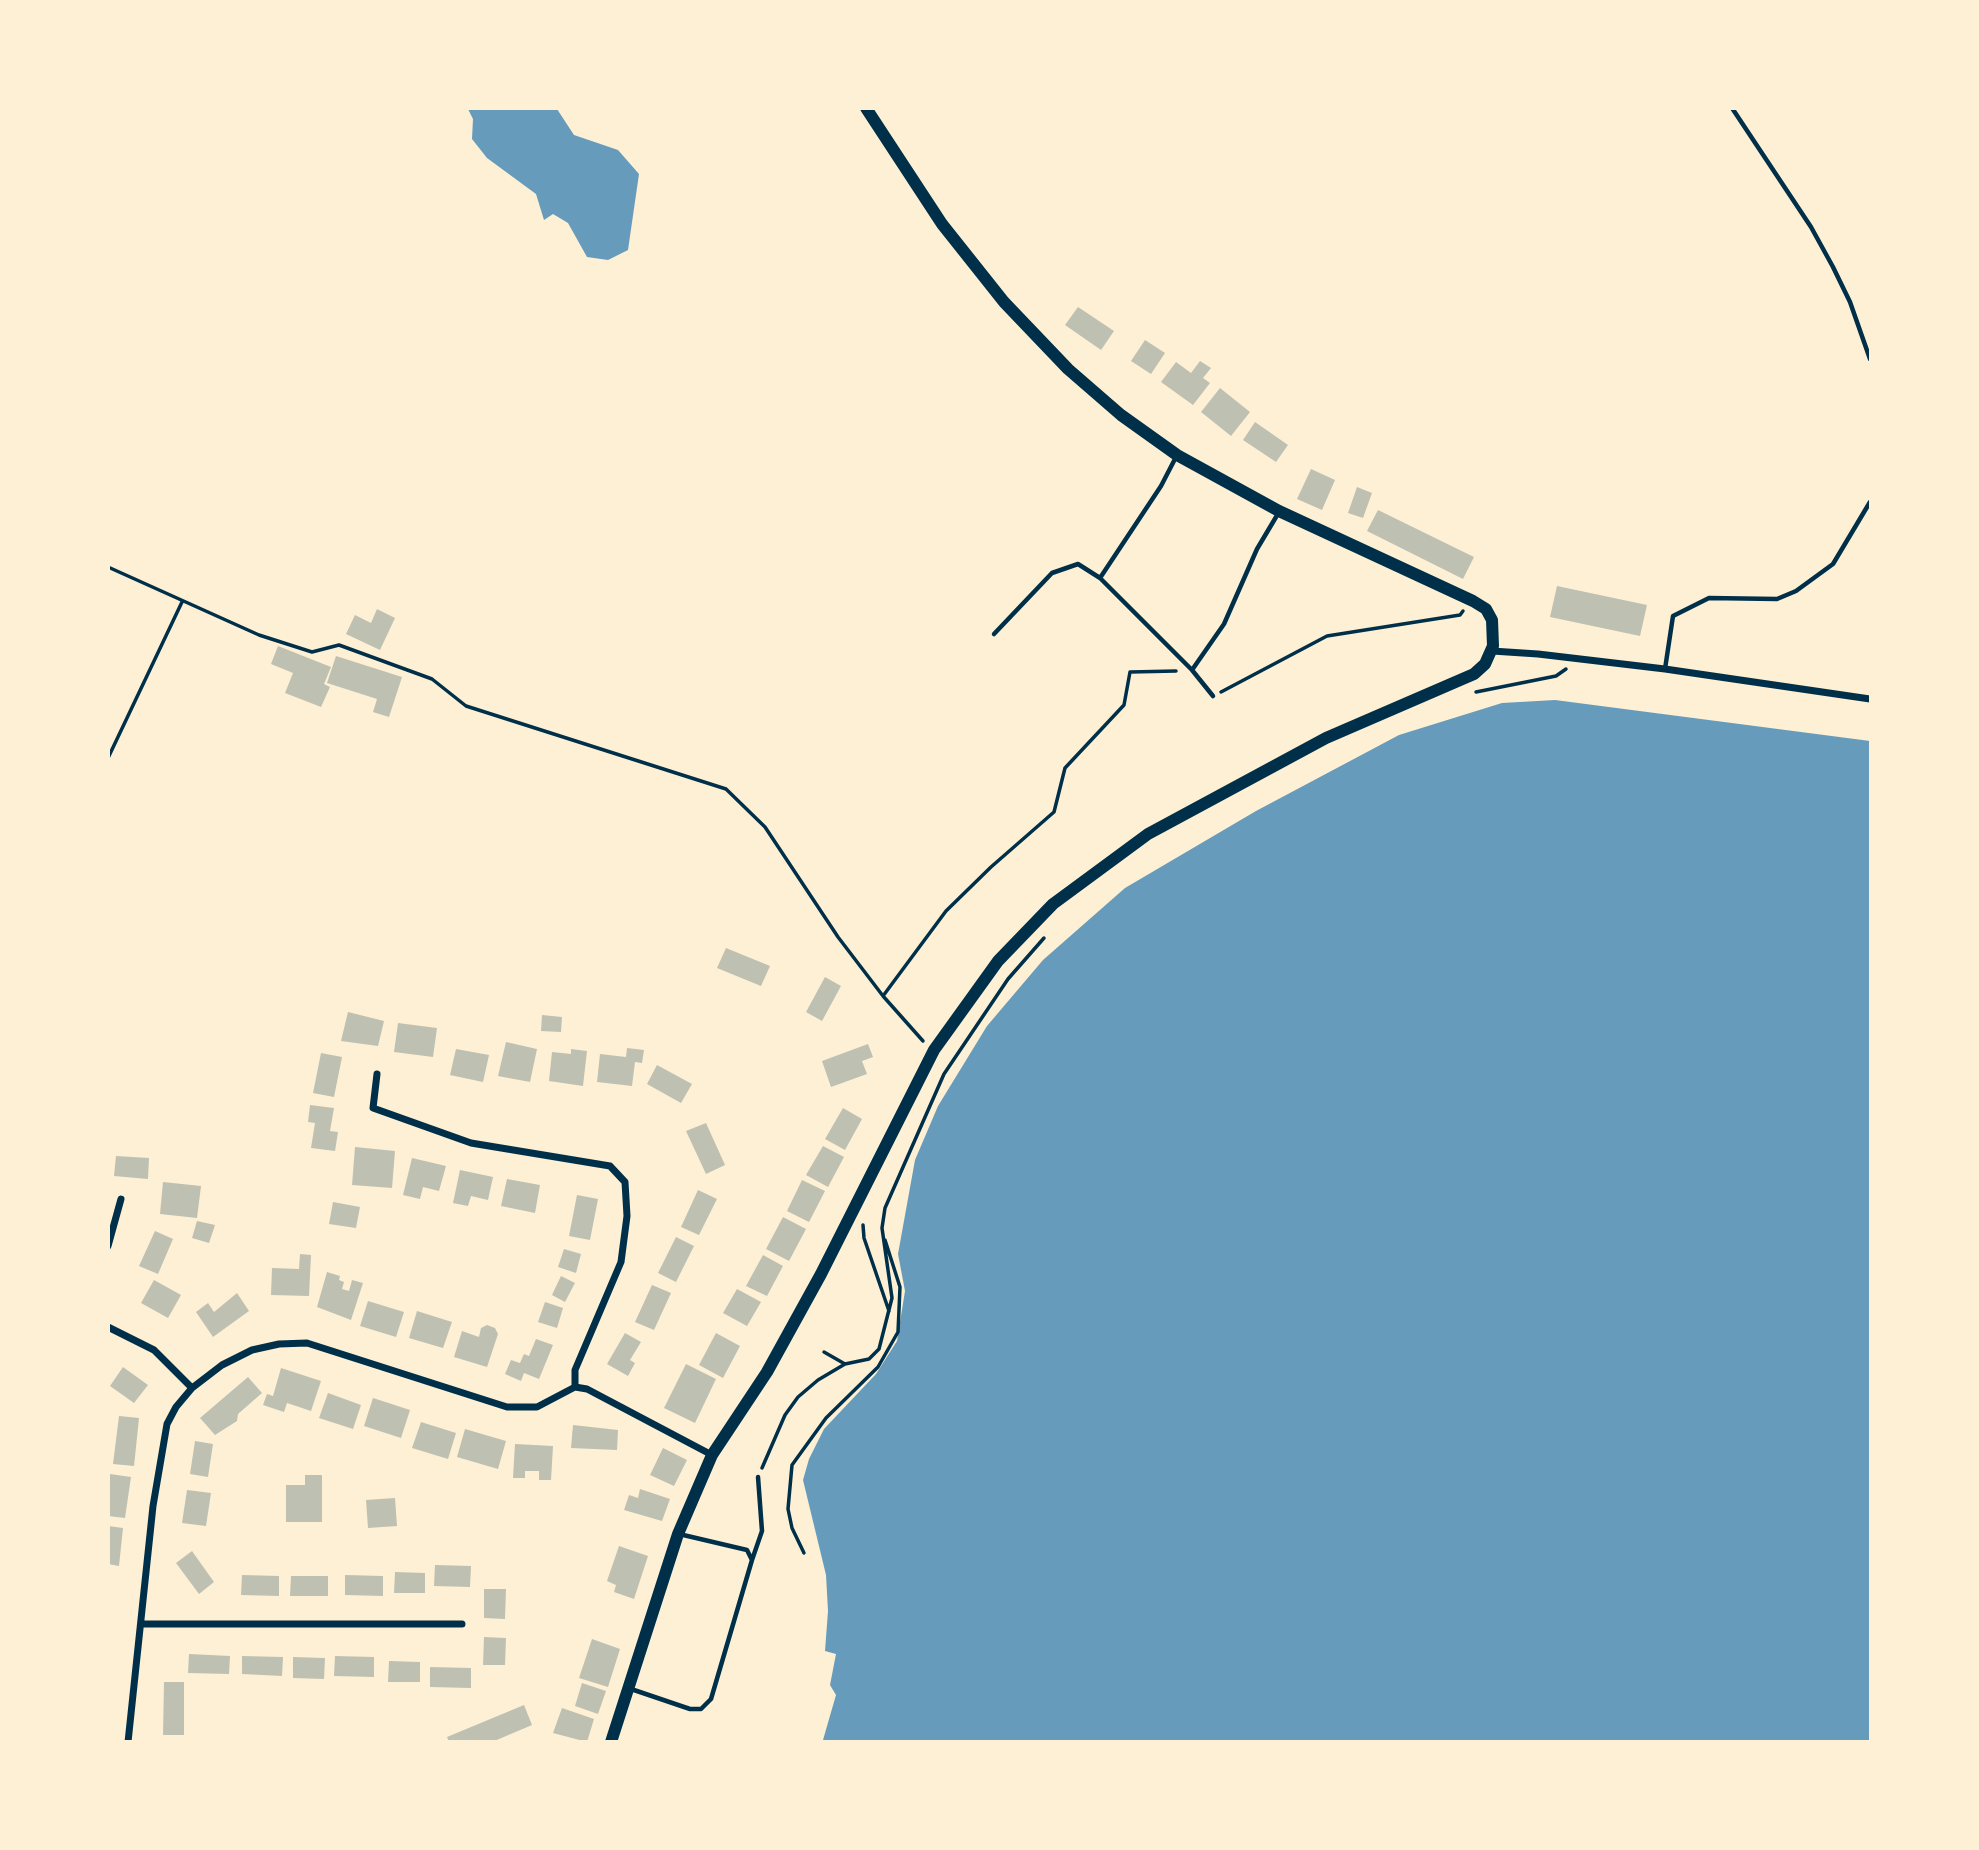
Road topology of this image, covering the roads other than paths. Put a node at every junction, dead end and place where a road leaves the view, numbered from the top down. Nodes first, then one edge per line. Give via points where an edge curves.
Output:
1 (866, 108) edge
2 (1732, 108) edge
3 (1871, 359) edge
4 (1177, 455) junction
5 (1871, 502) edge
6 (1279, 511) junction
7 (1100, 578) junction
8 (994, 634) dead end
9 (1492, 652) junction
10 (1665, 669) junction
11 (1192, 670) junction
12 (1213, 696) road end
13 (1871, 699) edge
14 (377, 1074) dead end
15 (121, 1199) dead end
16 (108, 1246) edge
17 (108, 1327) edge
18 (575, 1387) junction
19 (192, 1388) junction
20 (712, 1455) junction
21 (758, 1477) road end
22 (678, 1534) junction
23 (752, 1560) junction
24 (141, 1624) junction
25 (462, 1624) dead end
26 (629, 1688) junction
27 (128, 1741) edge
28 (611, 1741) edge

1 - 4 main road via 942,225 1004,302 1068,369
2 - 3 lane via 1833,267
4 - 6 main road
4 - 7 lane
5 - 10 lane via 1833,564 1796,591 1777,599 1709,598 1673,616
6 - 9 main road via 1486,609 1495,632
6 - 11 lane via 1224,624
7 - 8 lane via 1079,564 1052,573
7 - 11 lane
9 - 10 street
9 - 20 main road via 1474,674 1326,738 1148,834 1053,904 999,961 934,1050 821,1274 767,1372
10 - 13 street
11 - 12 lane
14 - 18 street via 373,1108 471,1143 610,1166 625,1181 627,1216 621,1262 575,1370
15 - 16 street
17 - 19 street via 154,1350
18 - 19 street via 537,1407 507,1407 298,1343 251,1350 222,1364
18 - 20 street via 587,1389
19 - 24 street via 167,1424
20 - 22 main road
21 - 23 lane via 762,1531
22 - 23 lane via 747,1550
22 - 26 main road
23 - 26 lane via 711,1699 701,1709 690,1709
24 - 25 street
24 - 27 street
26 - 28 main road

